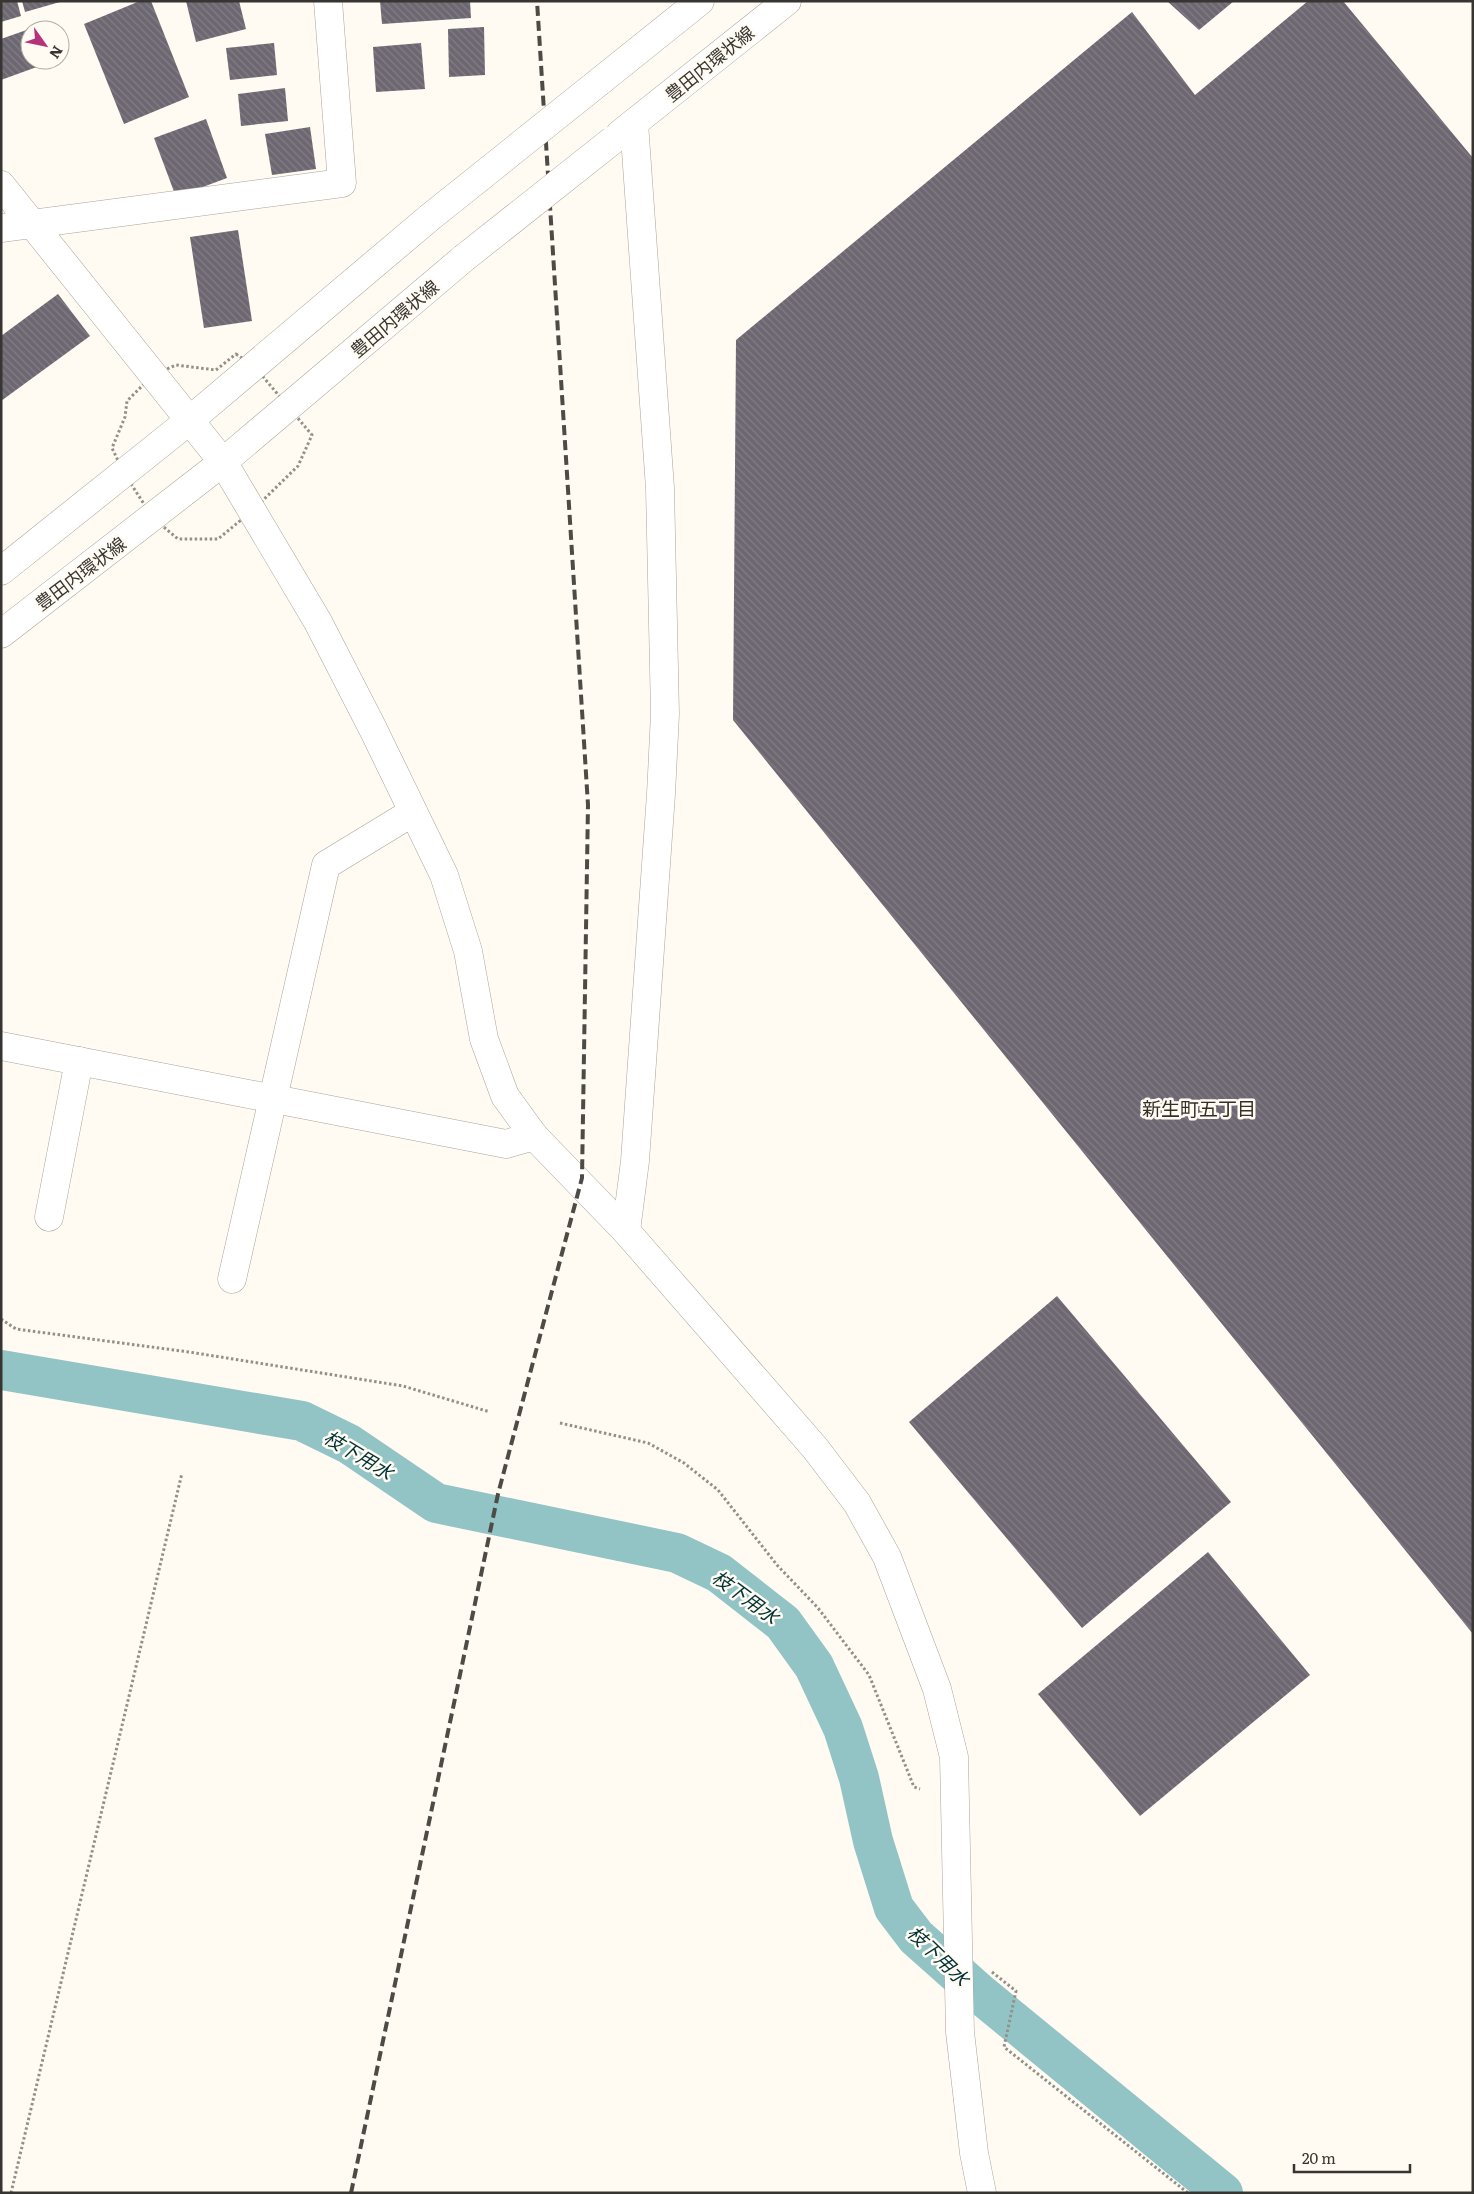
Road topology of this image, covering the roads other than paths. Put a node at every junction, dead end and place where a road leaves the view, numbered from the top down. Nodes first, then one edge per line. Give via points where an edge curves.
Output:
1 (328, 1) edge
2 (700, 1) edge
3 (787, 1) edge
4 (634, 123) junction
5 (1, 185) edge
6 (33, 225) junction
7 (1, 228) edge
8 (190, 420) junction
9 (224, 462) junction
10 (1, 571) edge
11 (1, 634) edge
12 (413, 812) junction
13 (1, 1046) edge
14 (78, 1061) junction
15 (273, 1099) junction
16 (534, 1136) junction
17 (49, 1217) dead end
18 (626, 1231) junction
19 (232, 1279) dead end
20 (982, 2193) edge

1 - 6 street via 342,183
2 - 8 street, bridge via 429,218
3 - 4 street, 豊田内環状線
4 - 9 street, 豊田内環状線, bridge via 464,258
4 - 18 street via 660,488 665,714 636,1151
5 - 6 street
6 - 7 street
6 - 8 street
8 - 9 street
8 - 10 street
9 - 11 street, 豊田内環状線
9 - 12 street via 318,622
12 - 15 street via 326,865
12 - 16 street via 444,875 468,951 484,1039 505,1096
13 - 14 street
14 - 15 street
14 - 17 street
15 - 16 street via 506,1144
15 - 19 street
16 - 18 street
18 - 20 street via 815,1448 857,1503 887,1557 937,1689 954,1757 960,2020 974,2153

